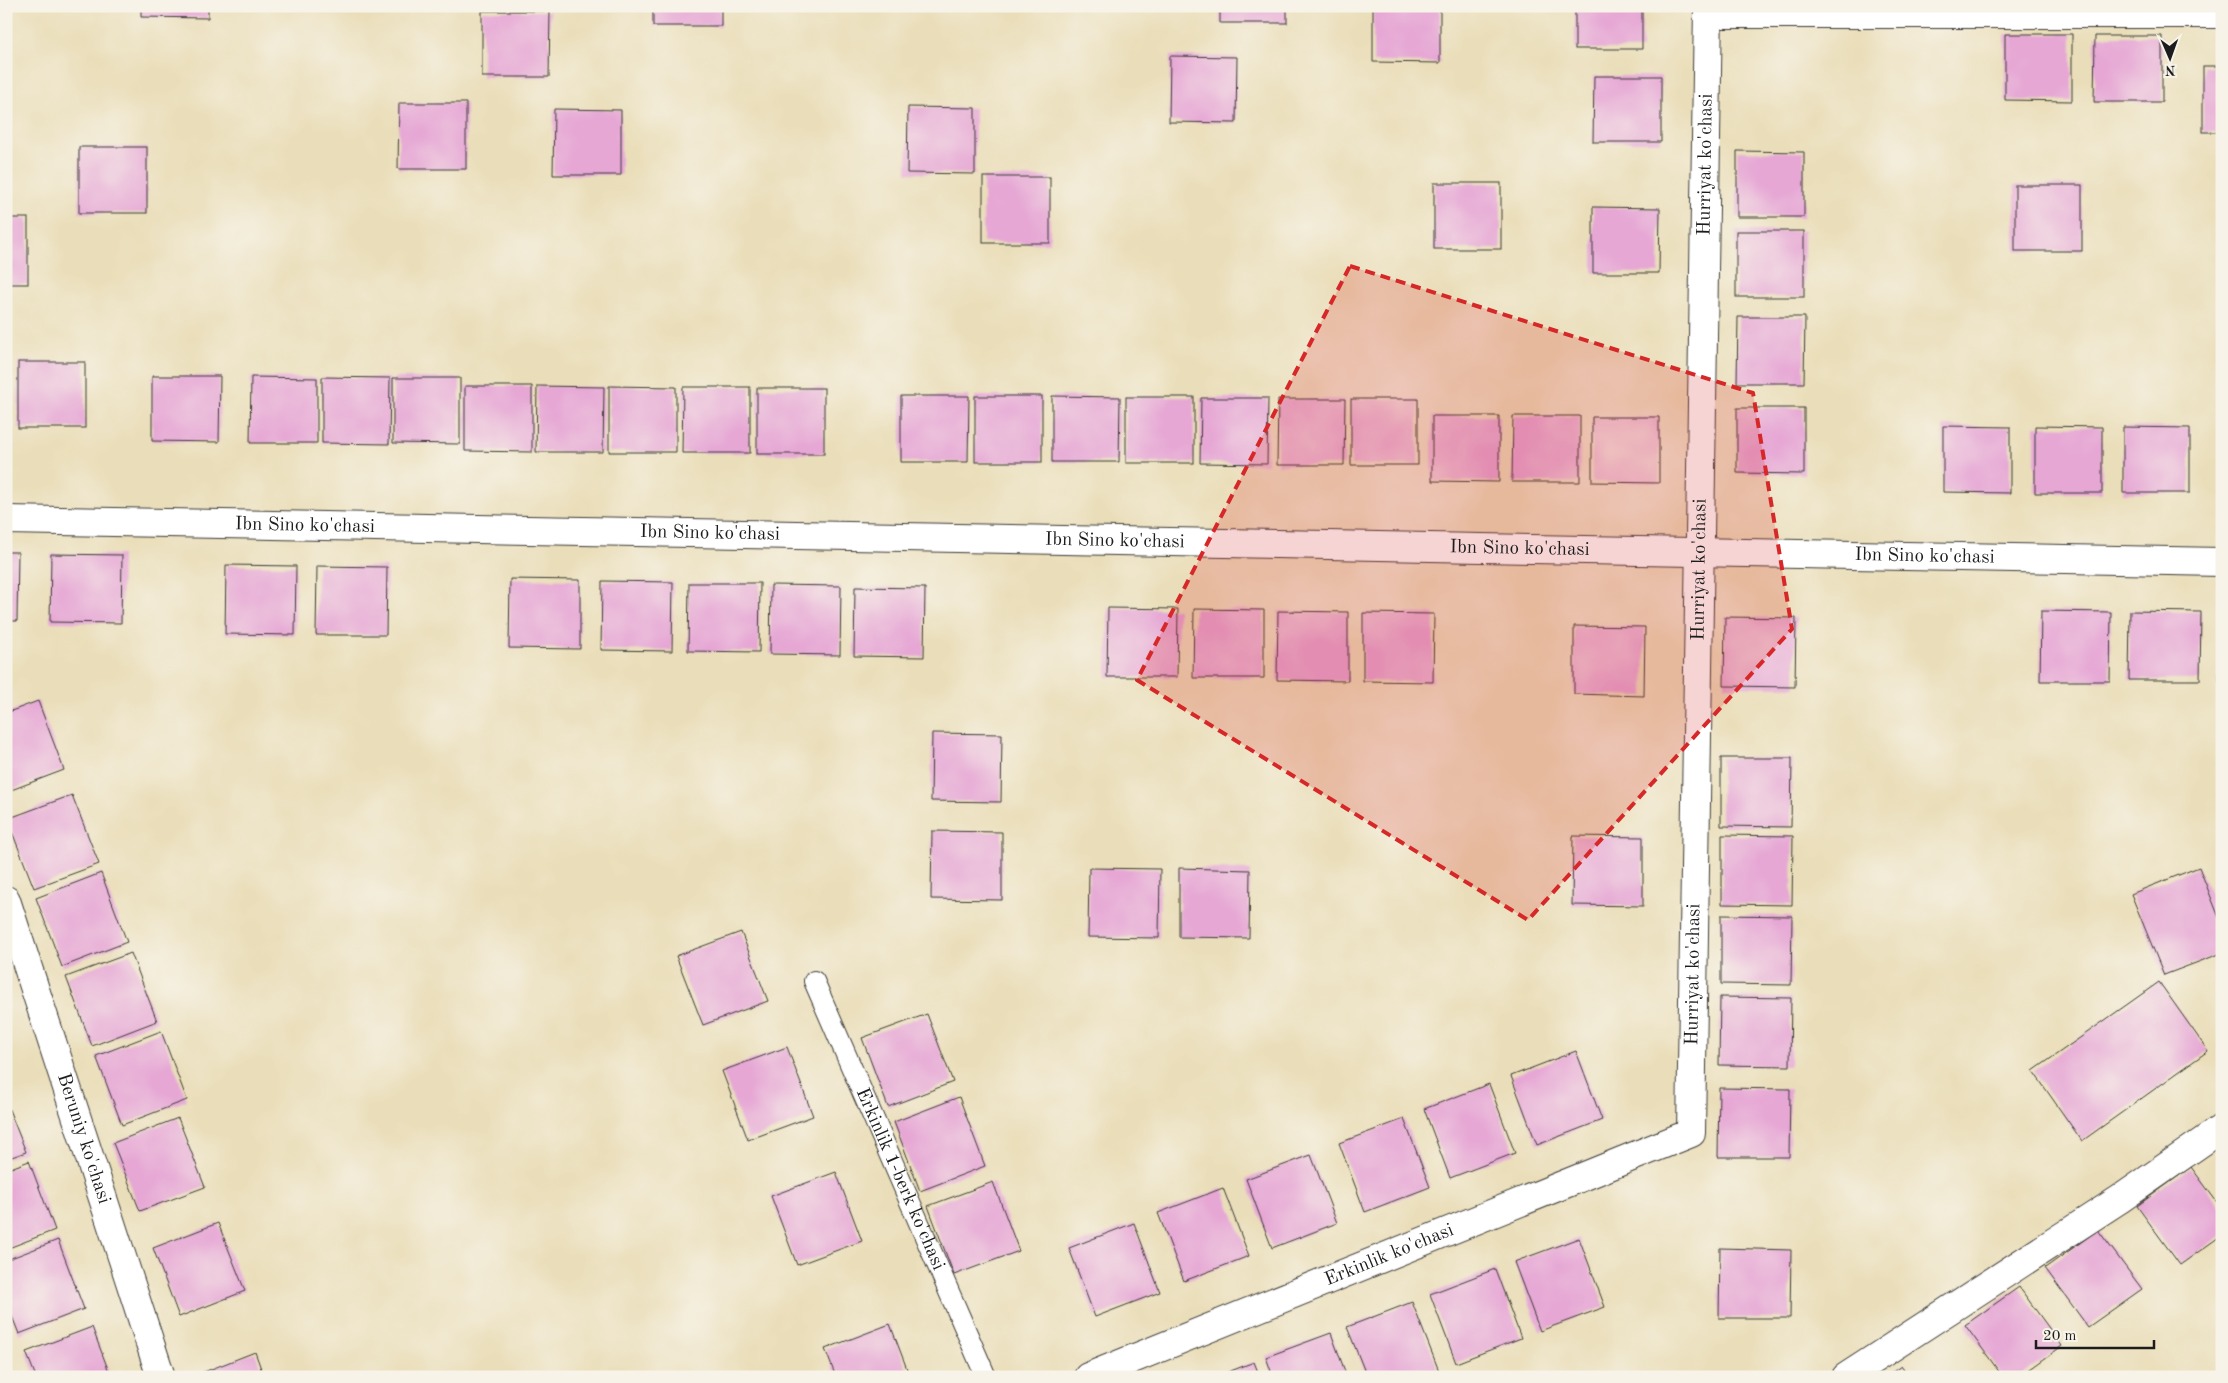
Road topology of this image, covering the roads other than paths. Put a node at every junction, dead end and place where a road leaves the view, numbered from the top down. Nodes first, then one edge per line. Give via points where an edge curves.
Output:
1 (1708, 10) edge
2 (2222, 14) edge
3 (6, 520) edge
4 (1700, 552) junction
5 (2222, 562) edge
6 (6, 900) edge
7 (814, 982) dead end
8 (2222, 1128) edge
9 (1691, 1133) joint
10 (161, 1377) edge
11 (986, 1377) edge
12 (1088, 1377) edge
13 (1846, 1377) edge

1 - 2 street
1 - 4 street, Hurriyat ko'chasi
3 - 4 street, Ibn Sino ko'chasi
4 - 5 street, Ibn Sino ko'chasi
4 - 9 street, Hurriyat ko'chasi
6 - 10 street, Beruniy ko'chasi
7 - 11 lane, Erkinlik 1-berk ko'chasi
8 - 13 street via 2120,1199
9 - 12 street, Erkinlik ko'chasi

